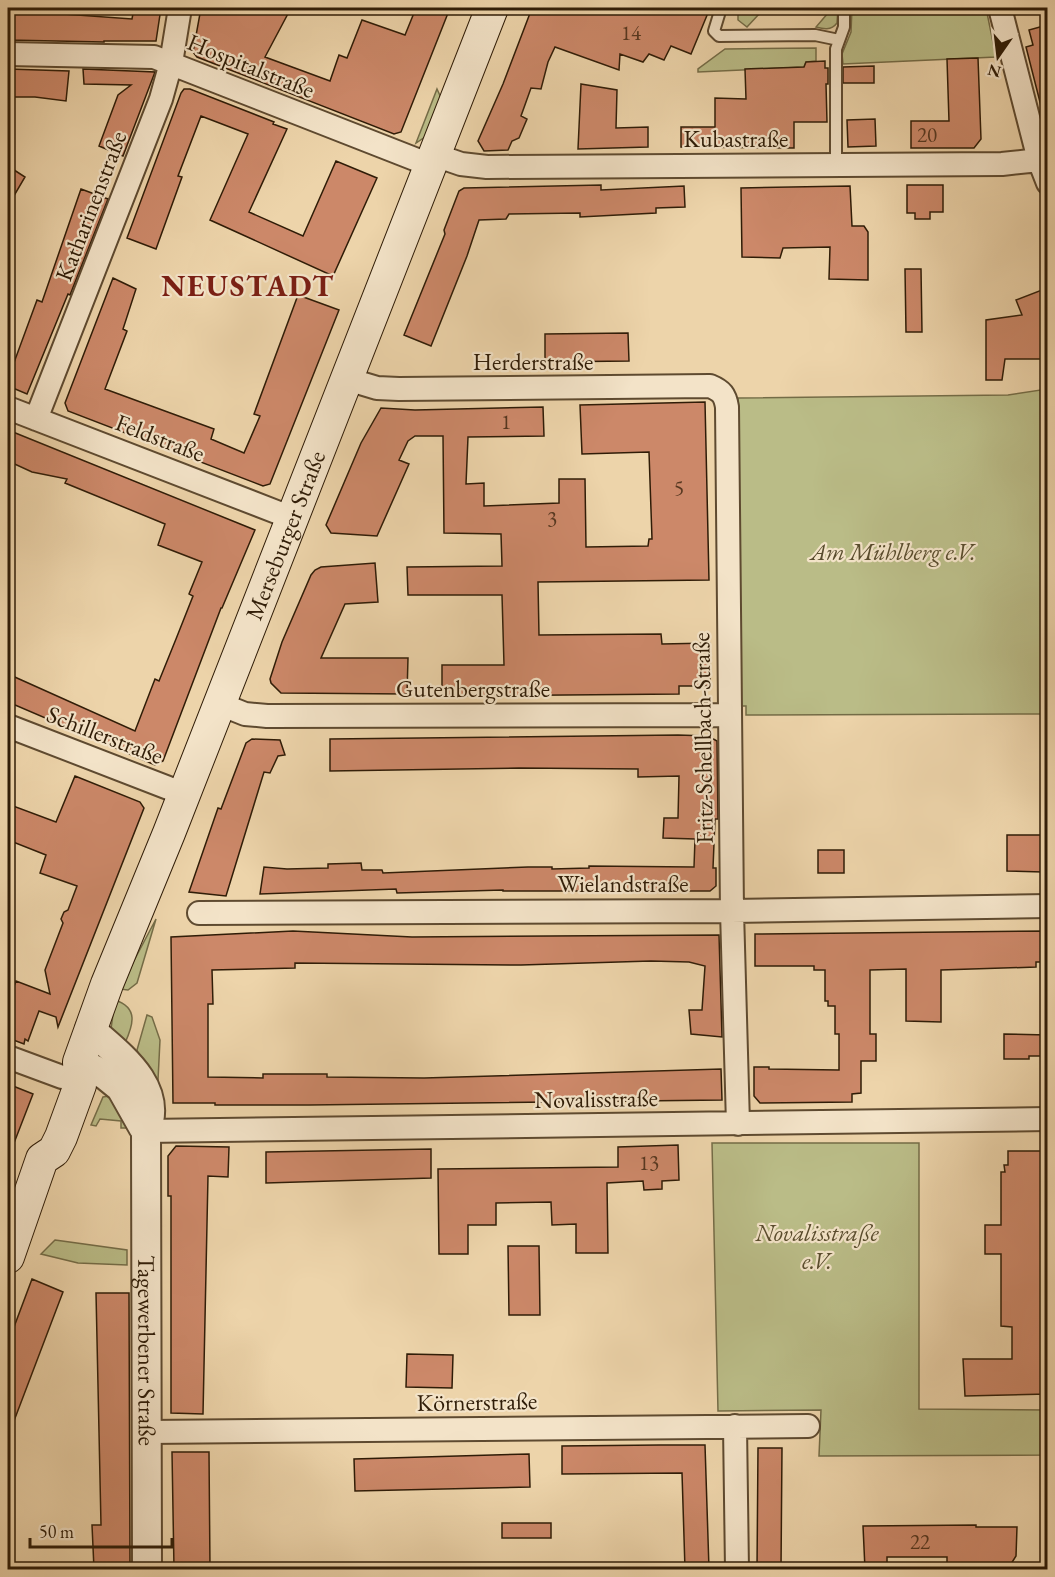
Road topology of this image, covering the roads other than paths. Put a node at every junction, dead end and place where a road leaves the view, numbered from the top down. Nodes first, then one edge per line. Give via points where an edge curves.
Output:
1 (180, 8) edge
2 (492, 8) edge
3 (722, 8) edge
4 (844, 8) edge
5 (1000, 8) edge
6 (838, 40) junction
7 (8, 54) edge
8 (171, 63) junction
9 (433, 160) junction
10 (1039, 160) junction
11 (836, 165) junction
12 (1047, 183) edge
13 (347, 379) junction
14 (719, 390) joint
15 (8, 408) edge
16 (36, 419) junction
17 (292, 518) junction
18 (220, 704) junction
19 (729, 715) junction
20 (8, 726) edge
21 (184, 794) junction
22 (1047, 906) edge
23 (732, 911) junction
24 (199, 913) dead end
25 (90, 1029) junction
26 (8, 1057) edge
27 (70, 1069) junction
28 (1047, 1119) edge
29 (738, 1124) junction
30 (146, 1131) junction
31 (8, 1257) edge
32 (735, 1426) junction
33 (808, 1426) dead end
34 (148, 1432) junction
35 (147, 1569) edge
36 (737, 1569) edge

1 - 8 street, Katharinenstraße
2 - 9 main road, Merseburger Straße
3 - 6 lane via 714,31 719,36 815,35
4 - 6 lane via 844,27
5 - 10 street
6 - 11 lane
7 - 8 street, Hospitalstraße via 148,56
8 - 9 street, Hospitalstraße
8 - 16 street, Katharinenstraße via 154,120
9 - 11 street, Kubastraße via 487,168
9 - 13 main road, Merseburger Straße
10 - 11 street, Kubastraße via 1002,164
10 - 12 street
13 - 14 street, Herderstraße via 383,389 711,386
13 - 17 main road, Merseburger Straße
14 - 19 street, Fritz-Schellbach-Straße via 727,407
15 - 16 street, Feldstraße
16 - 17 street, Feldstraße
17 - 18 main road, Merseburger Straße
18 - 19 street, Gutenbergstraße via 245,714 267,716
18 - 21 main road, Merseburger Straße
19 - 23 street, Fritz-Schellbach-Straße
20 - 21 street, Schillerstraße
21 - 25 main road, Merseburger Straße
22 - 23 street, Wielandstraße
23 - 24 street, Wielandstraße
23 - 29 street, Fritz-Schellbach-Straße
25 - 27 main road, Merseburger Straße
25 - 30 street, Tagewerbener Straße via 140,1077 151,1110
26 - 27 street
27 - 30 street via 105,1075 121,1088
27 - 31 main road, Merseburger Straße via 80,1085 54,1151 42,1160
28 - 29 street, Novalisstraße
29 - 30 street, Novalisstraße
30 - 34 street, Tagewerbener Straße
32 - 33 street, Körnerstraße
32 - 34 street, Körnerstraße
32 - 36 street
34 - 35 street, Tagewerbener Straße

